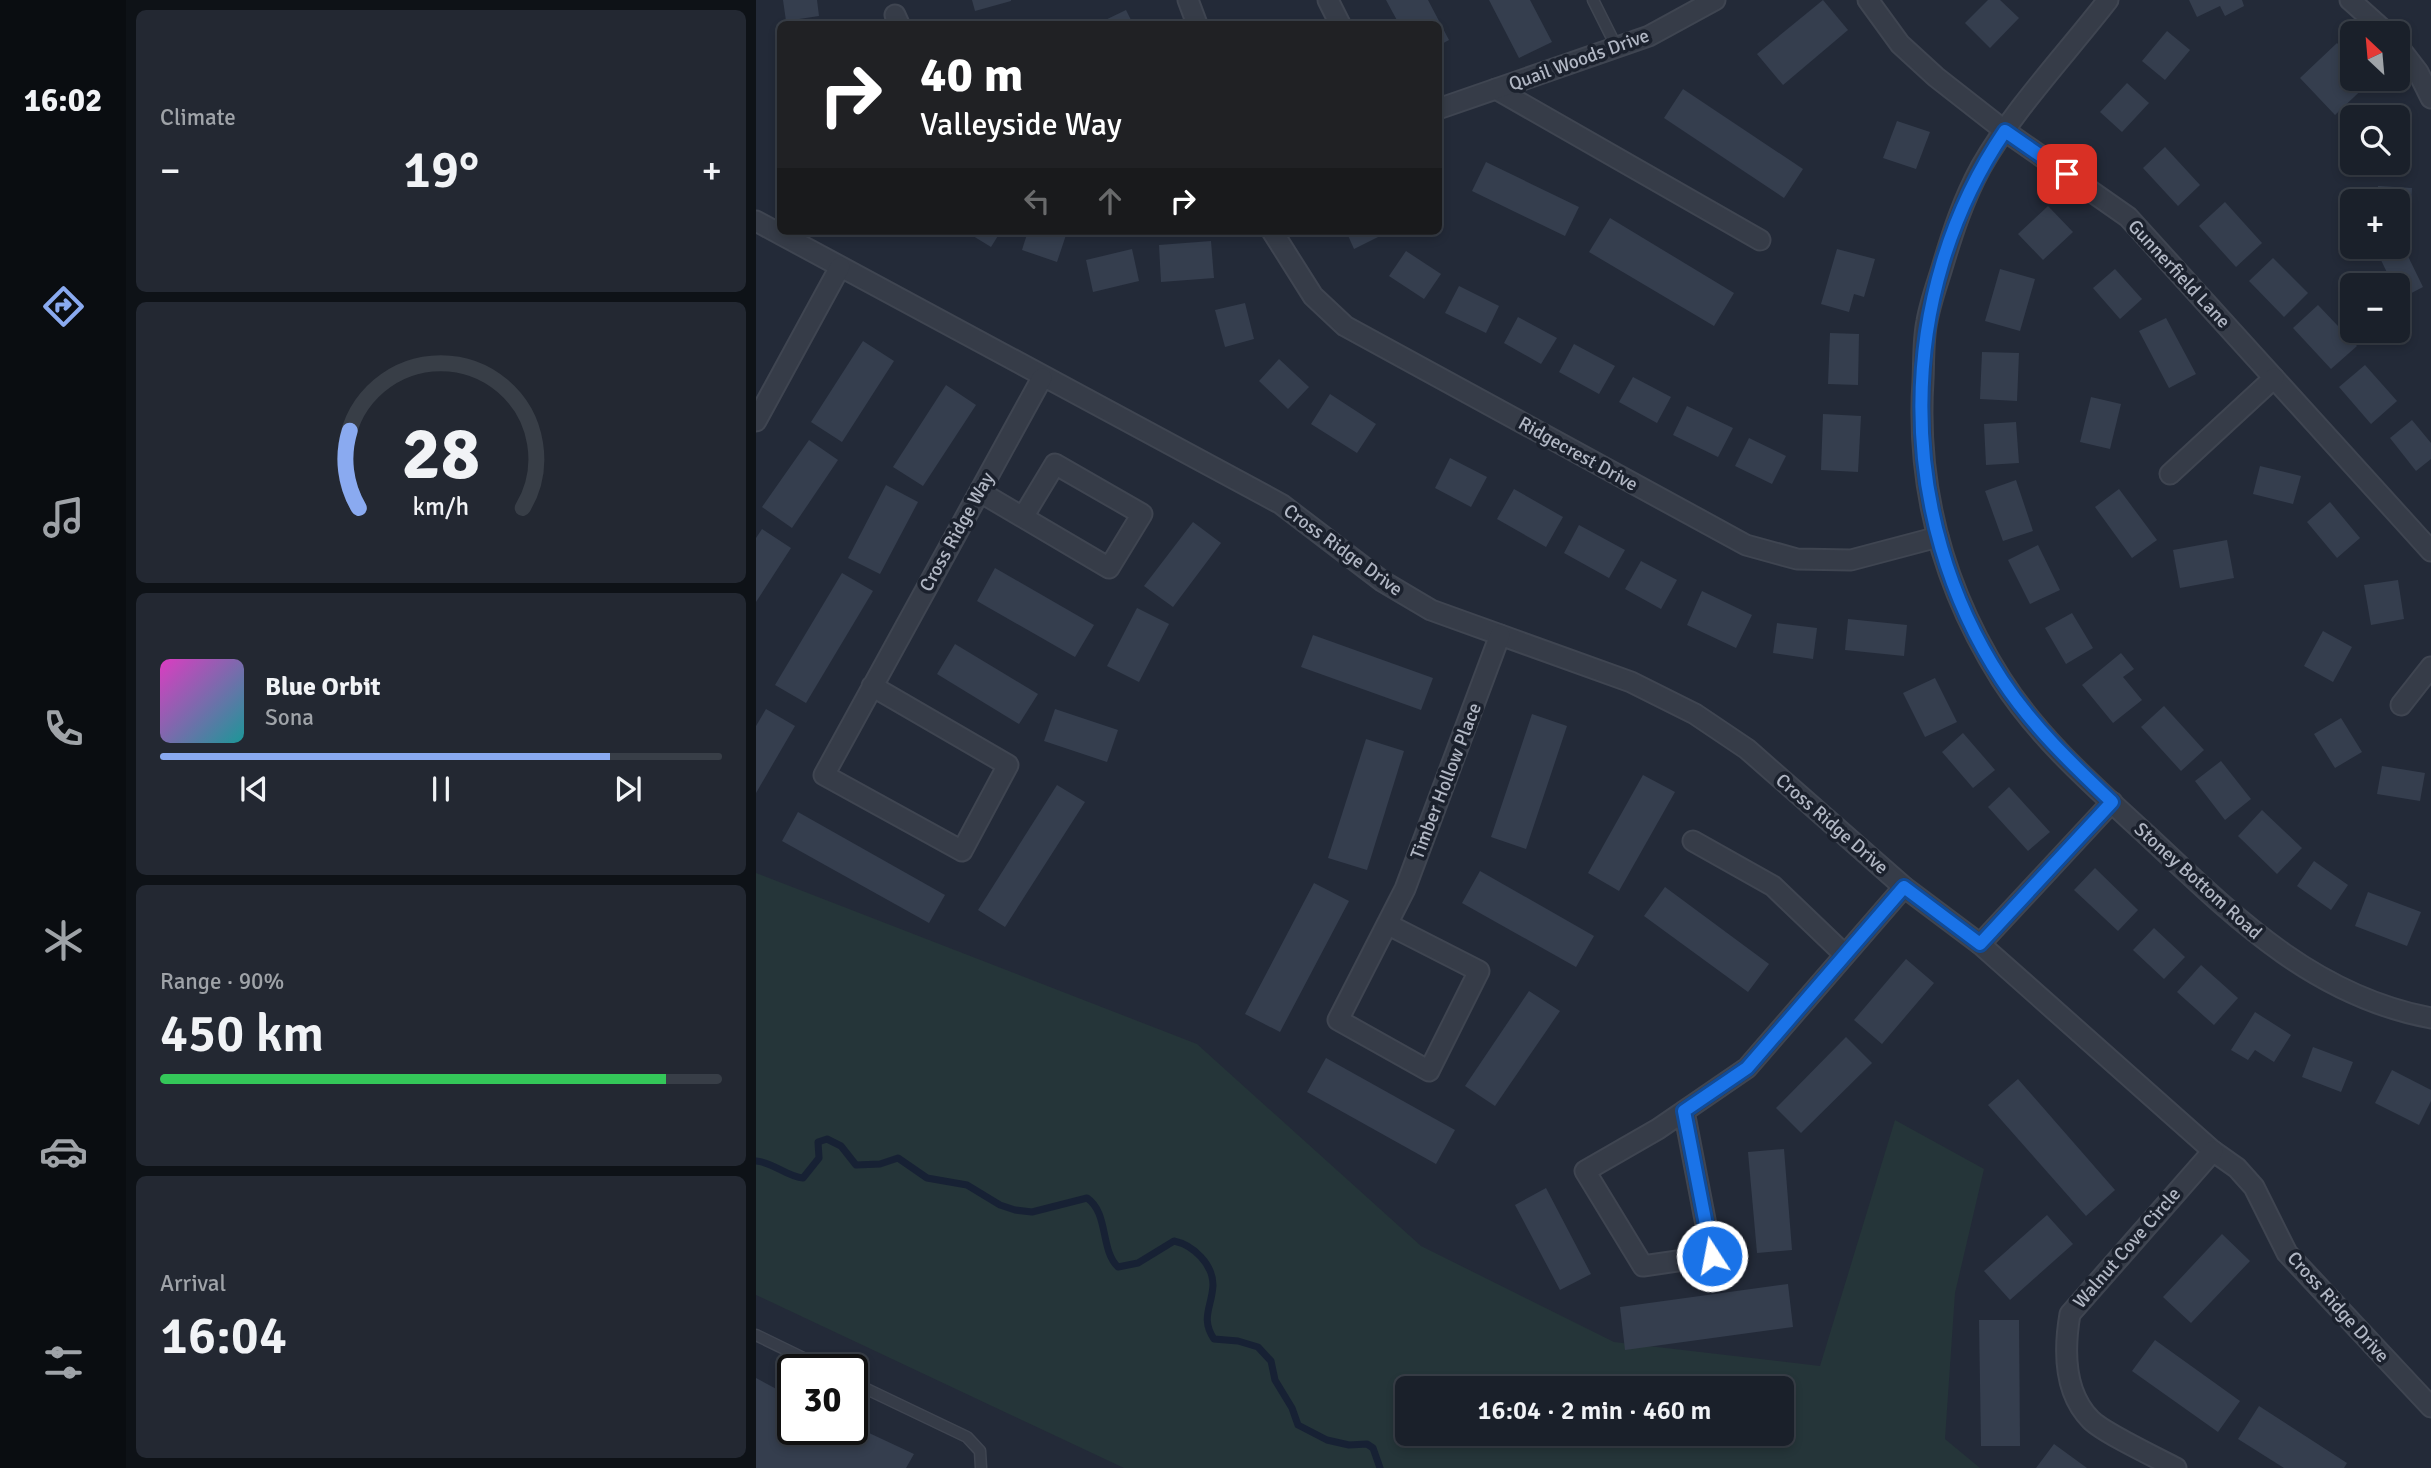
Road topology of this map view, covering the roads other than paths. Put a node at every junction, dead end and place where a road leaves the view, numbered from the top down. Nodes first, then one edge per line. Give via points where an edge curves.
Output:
1 (1188, 0) edge
2 (1328, 0) edge
3 (1593, 0) edge
4 (1715, 0) edge
5 (1868, 0) edge
6 (2108, 0) edge
7 (2350, 0) edge
8 (1196, 21) edge
9 (1338, 21) edge
10 (2374, 21) edge
11 (1617, 48) junction
12 (2410, 62) edge
13 (1496, 89) junction
14 (2431, 98) edge
15 (1442, 108) edge
16 (2005, 131) junction
17 (756, 221) edge
18 (777, 232) edge
19 (782, 235) edge
20 (1275, 235) edge
21 (1760, 240) dead end
22 (840, 267) junction
23 (1042, 378) junction
24 (2274, 378) junction
25 (756, 421) edge
26 (2170, 474) dead end
27 (980, 492) junction
28 (1023, 517) junction
29 (1938, 537) junction
30 (2431, 551) edge
31 (1500, 635) junction
32 (2431, 667) edge
33 (872, 686) junction
34 (2401, 705) dead end
35 (2112, 802) junction
36 (1693, 841) dead end
37 (1904, 887) junction
38 (1387, 924) junction
39 (1980, 944) junction
40 (1844, 954) junction
41 (2431, 1018) edge
42 (1684, 1111) junction
43 (2213, 1151) junction
44 (756, 1335) edge
45 (795, 1354) edge
46 (868, 1390) edge
47 (2431, 1407) edge
48 (981, 1468) edge
49 (2176, 1468) edge

1 - 8 street
2 - 9 street
3 - 11 lane
4 - 11 street, Quail Woods Drive
5 - 16 street, Gunnerfield Lane via 1900,44
6 - 16 street, Stoney Bottom Road
7 - 10 street
11 - 13 street, Quail Woods Drive
12 - 14 street
13 - 15 street, Quail Woods Drive
13 - 21 street
16 - 24 street, Gunnerfield Lane via 2128,217
16 - 29 street, Stoney Bottom Road via 1957,216 1926,324 1920,430 1925,486
17 - 18 street, Cross Ridge Drive
19 - 22 street, Cross Ridge Drive
20 - 29 street, Ridgecrest Drive via 1313,296 1345,326 1746,545 1797,559 1851,560
22 - 23 street, Cross Ridge Drive
22 - 25 street
23 - 27 street, Cross Ridge Way
23 - 31 street, Cross Ridge Drive via 1281,504 1382,581 1431,610
24 - 26 street
24 - 30 street, Gunnerfield Lane
27 - 28 street
27 - 33 street, Cross Ridge Way
28 - 28 street via 1110,568 1142,514 1055,464
29 - 35 street, Stoney Bottom Road via 1962,609 2002,680 2045,738
31 - 37 street, Cross Ridge Drive via 1631,681 1695,714 1747,749
31 - 38 street, Timber Hollow Place via 1405,889
32 - 34 street
33 - 33 street, Cross Ridge Way via 824,775 962,851 1008,765
35 - 39 street
35 - 41 street, Stoney Bottom Road via 2242,924 2304,969 2394,1011
36 - 40 street via 1773,886
37 - 39 street, Cross Ridge Drive
37 - 40 street
38 - 38 street, Timber Hollow Place via 1338,1020 1429,1071 1479,971
39 - 43 street, Cross Ridge Drive
40 - 42 street via 1747,1068
42 - 42 street via 1585,1171 1643,1266 1712,1256
43 - 47 street, Cross Ridge Drive via 2254,1187 2287,1253
43 - 49 street, Walnut Cove Circle via 2070,1314 2065,1346 2071,1386 2091,1421
44 - 45 lane
46 - 48 lane via 967,1437 980,1451

